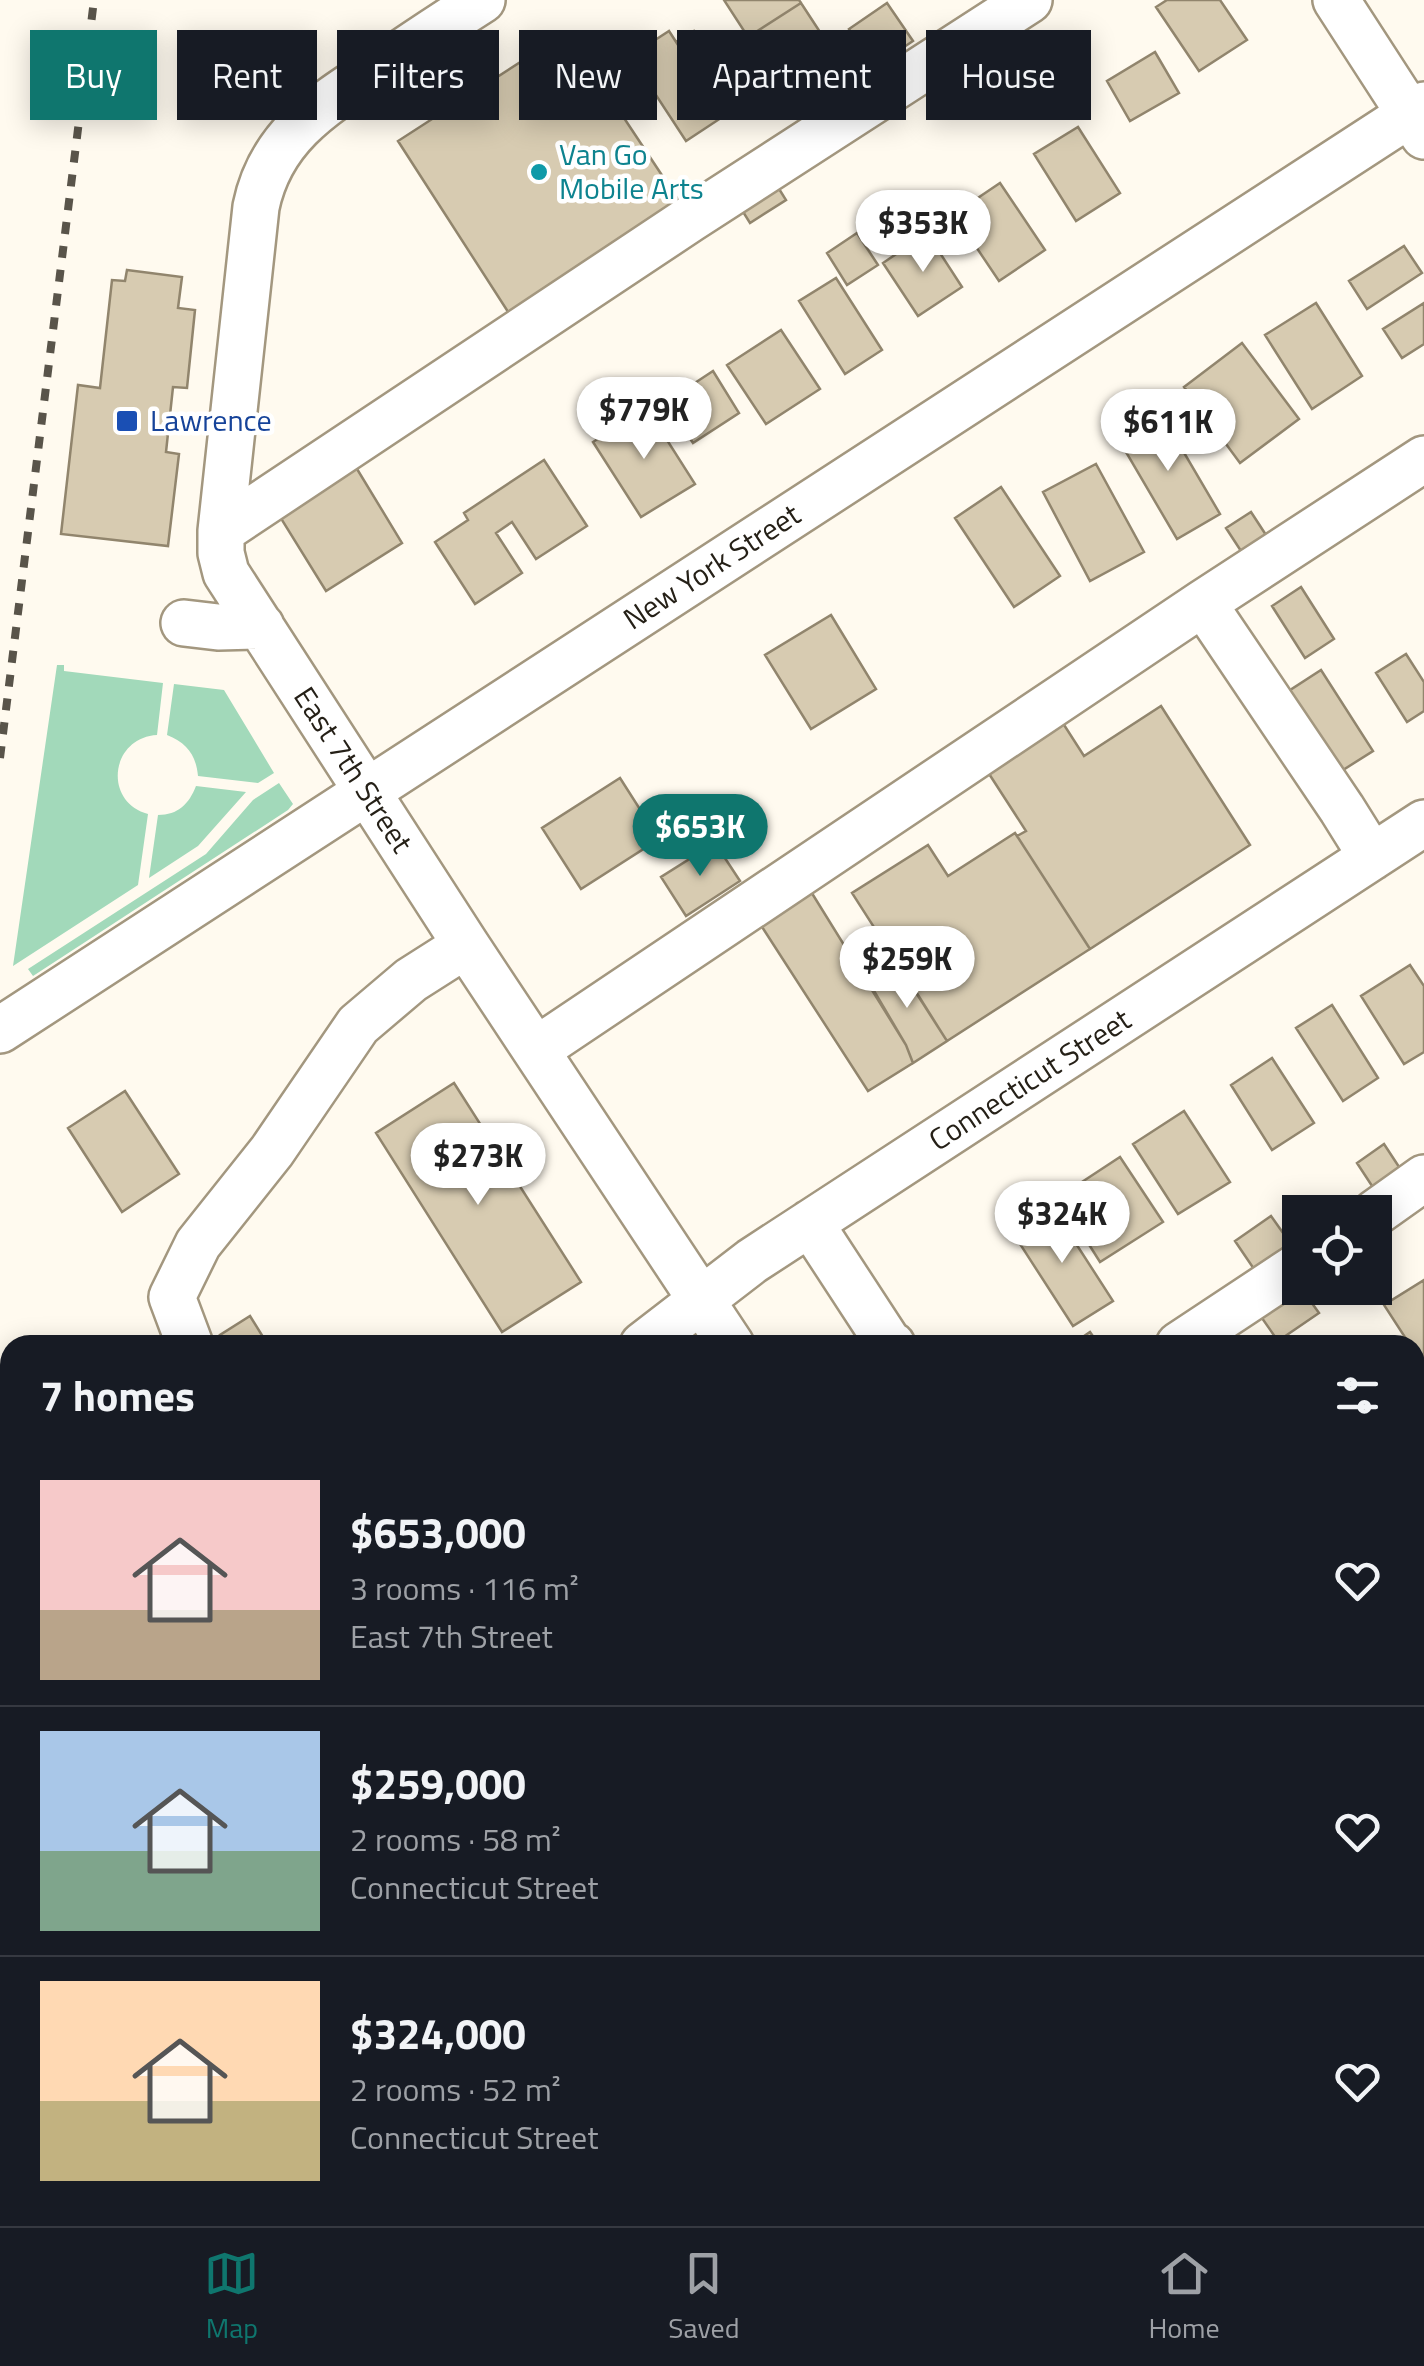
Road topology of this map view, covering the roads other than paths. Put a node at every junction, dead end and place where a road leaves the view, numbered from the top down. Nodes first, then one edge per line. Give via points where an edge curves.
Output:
1 (482, 0) edge
2 (1029, 0) edge
3 (1336, 0) edge
4 (1419, 118) edge
5 (1424, 459) edge
6 (221, 531) junction
7 (1203, 603) junction
8 (184, 623) dead end
9 (260, 626) junction
10 (366, 791) junction
11 (1424, 823) edge
12 (1372, 858) junction
13 (466, 944) junction
14 (0, 1030) edge
15 (536, 1050) junction
16 (1424, 1178) edge
17 (1392, 1200) edge
18 (810, 1223) junction
19 (1282, 1277) edge
20 (702, 1300) junction
21 (186, 1335) edge
22 (656, 1335) edge
23 (725, 1335) edge
24 (883, 1335) edge
25 (1194, 1335) edge

1 - 6 street, East 7th Street via 330,100 271,162 256,207
2 - 6 street
3 - 4 street
4 - 10 street, New York Street
5 - 7 street
6 - 9 street, East 7th Street via 226,573
7 - 12 street
7 - 15 street
8 - 9 street
9 - 10 street, East 7th Street
10 - 13 street, East 7th Street
10 - 14 street, New York Street
11 - 12 street, Connecticut Street
12 - 18 street, Connecticut Street
13 - 15 street, East 7th Street
13 - 21 street via 358,1025 198,1244 172,1297
15 - 20 street, East 7th Street
16 - 17 street
18 - 20 street, Connecticut Street
18 - 24 street
19 - 25 street
20 - 22 street, Connecticut Street
20 - 23 street, East 7th Street

